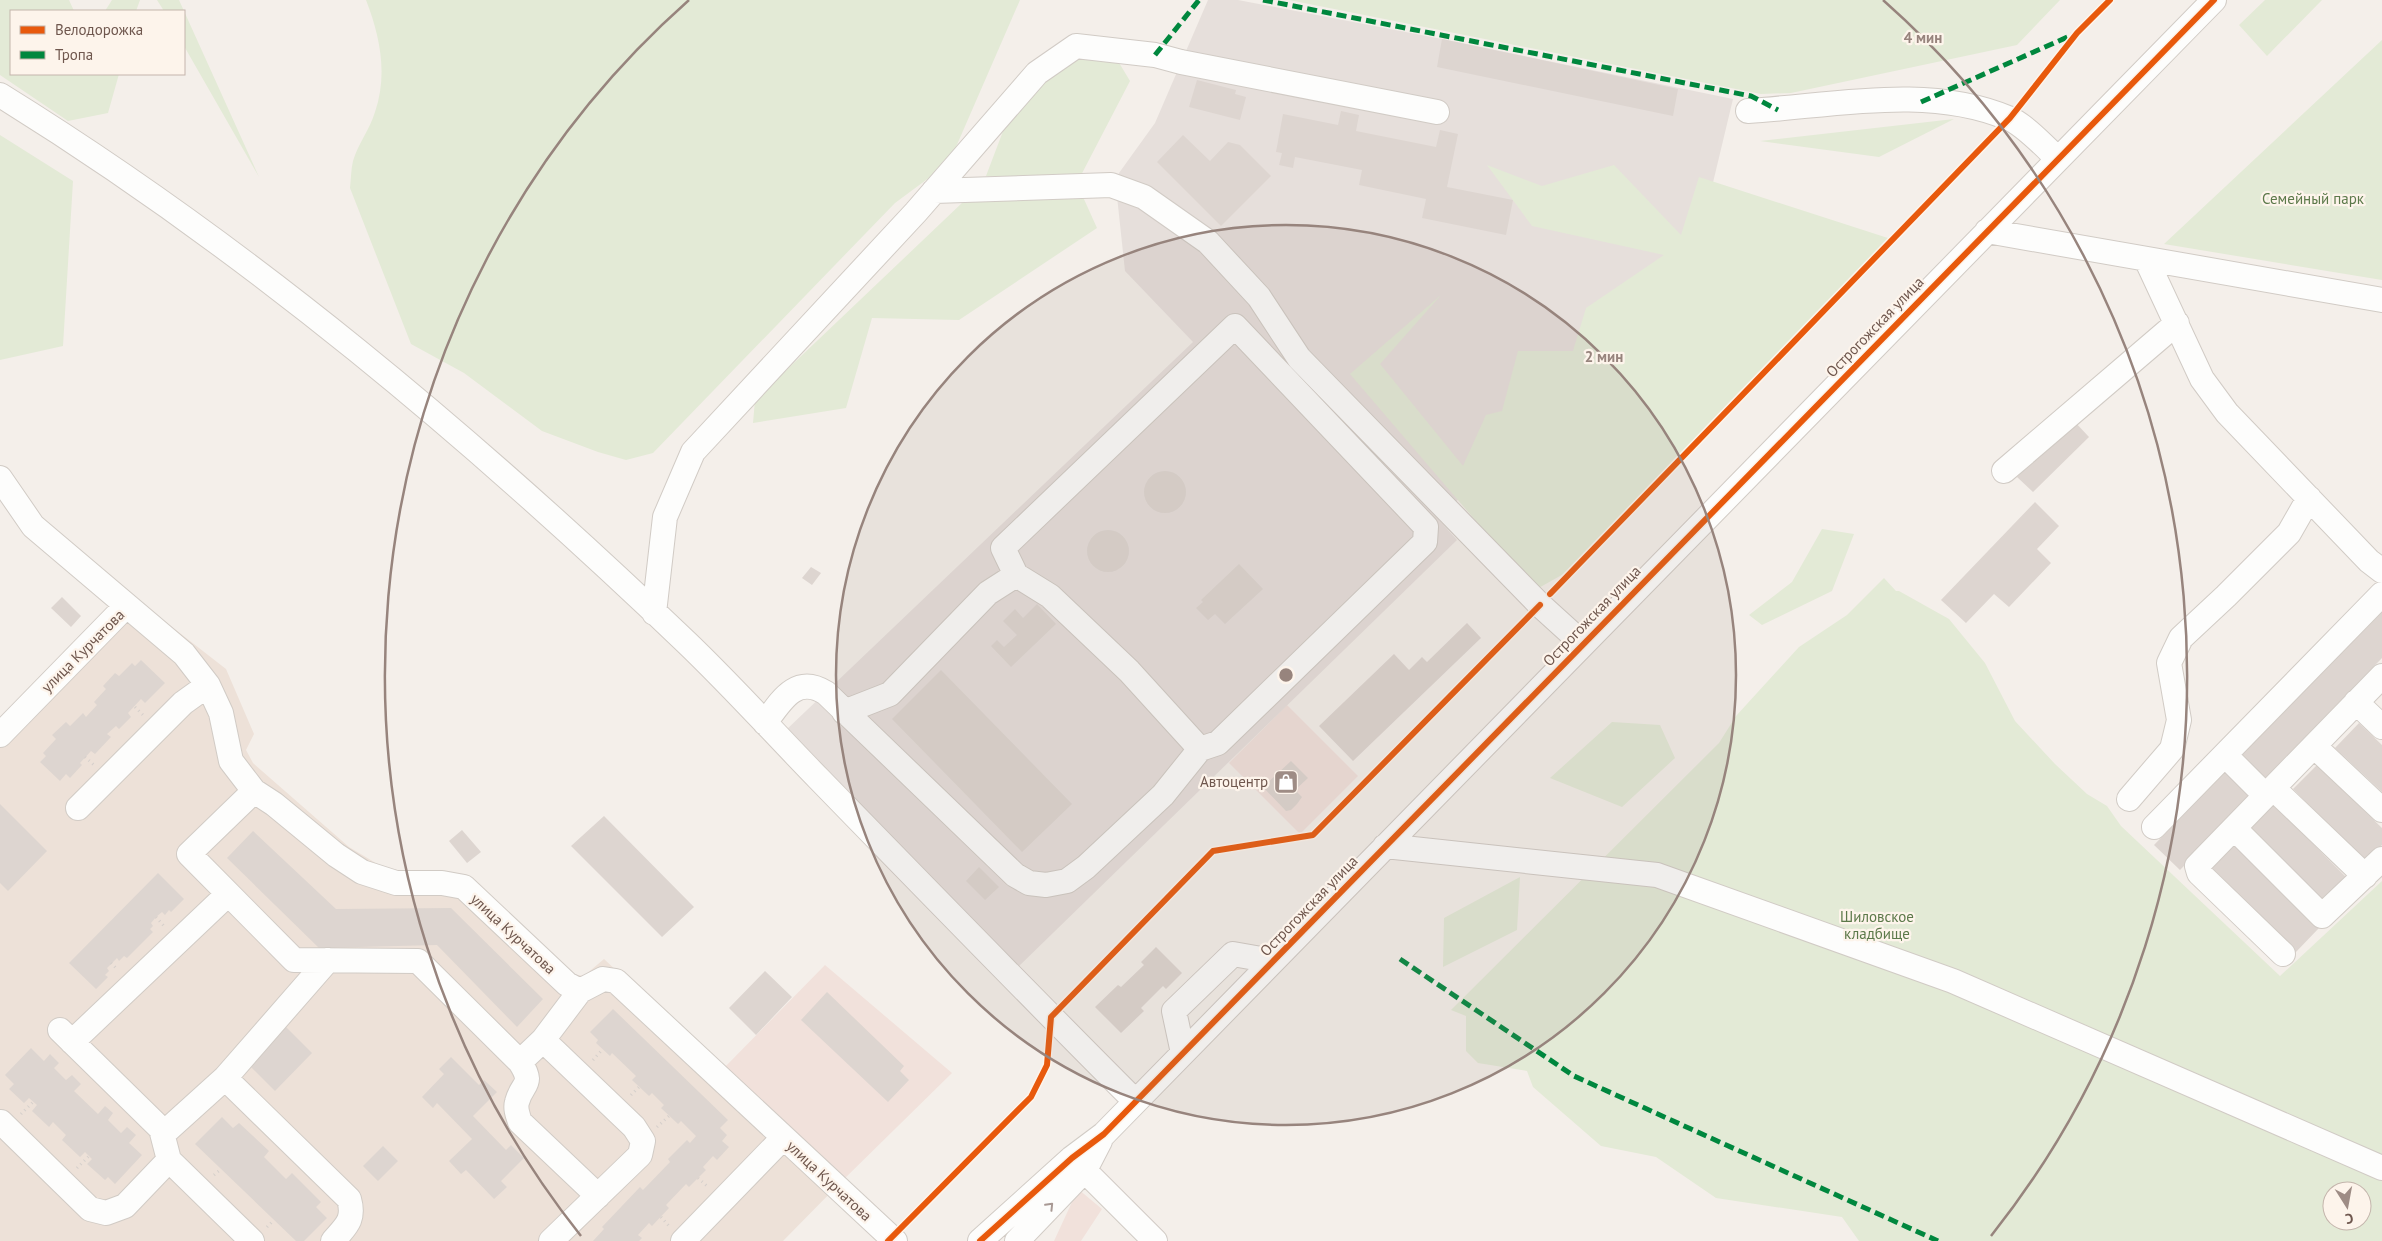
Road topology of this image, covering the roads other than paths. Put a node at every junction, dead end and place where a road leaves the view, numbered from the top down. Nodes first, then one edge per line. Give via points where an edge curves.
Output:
1 (2214, 0) edge
2 (0, 96) edge
3 (1748, 111) dead end
4 (1437, 112) dead end
5 (2058, 158) junction
6 (934, 191) junction
7 (1987, 231) junction
8 (2146, 259) junction
9 (2382, 300) edge
10 (2177, 323) junction
11 (2004, 472) dead end
12 (0, 478) edge
13 (2309, 498) junction
14 (2382, 571) edge
15 (1016, 575) junction
16 (2382, 594) edge
17 (126, 606) junction
18 (654, 613) junction
19 (1583, 644) junction
20 (2382, 676) edge
21 (208, 685) junction
22 (2356, 702) junction
23 (844, 712) junction
24 (765, 723) junction
25 (2382, 727) edge
26 (0, 735) edge
27 (2314, 746) junction
28 (1200, 749) junction
29 (2225, 755) junction
30 (254, 791) junction
31 (2269, 792) junction
32 (2129, 799) dead end
33 (78, 808) dead end
34 (2382, 810) edge
35 (2154, 828) dead end
36 (2234, 828) junction
37 (1385, 846) junction
38 (2382, 859) edge
39 (2364, 876) junction
40 (228, 894) junction
41 (2283, 954) dead end
42 (328, 960) junction
43 (1272, 961) junction
44 (580, 991) junction
45 (543, 1040) junction
46 (1182, 1053) junction
47 (520, 1062) junction
48 (225, 1078) junction
49 (1135, 1101) junction
50 (0, 1121) edge
51 (163, 1134) junction
52 (782, 1138) junction
53 (170, 1160) junction
54 (1078, 1164) junction
55 (2382, 1168) edge
56 (598, 1196) junction
57 (252, 1241) edge
58 (333, 1241) edge
59 (551, 1241) edge
60 (683, 1241) edge
61 (894, 1241) edge
62 (980, 1241) edge
63 (1017, 1241) edge
64 (1154, 1241) edge

1 - 5 street, Острогожская улица
2 - 18 street via 55,130 211,238 352,345 526,494
3 - 5 street via 1892,100 1962,103 2010,118
4 - 6 street via 1155,55 1076,46 1036,73
5 - 7 street, Острогожская улица
6 - 18 street via 693,452 665,517
6 - 19 street via 1111,185 1144,197 1208,242 1259,297 1299,358 1540,605
7 - 8 street
7 - 19 street, Острогожская улица
8 - 9 street
8 - 10 street
10 - 11 street
10 - 13 street via 2202,378 2227,413
12 - 17 street via 33,526
13 - 14 street
13 - 32 street via 2290,534 2181,638 2169,663 2178,720 2172,749
15 - 23 street via 988,593 890,694
15 - 28 street via 1050,596 1129,671
15 - 28 street via 1003,548 1235,326 1426,527 1424,542 1396,570 1218,743
16 - 29 street
17 - 21 street, улица Курчатова via 184,654
17 - 26 street, улица Курчатова
18 - 24 street
19 - 37 street, Острогожская улица
20 - 22 street
21 - 30 street, улица Курчатова via 221,713 231,761
21 - 33 street via 183,703
22 - 25 street
22 - 27 street
23 - 24 street via 816,686 803,685 784,698
23 - 28 street via 1015,875 1029,883 1046,885 1067,881 1086,867 1163,795
24 - 49 street
27 - 31 street
27 - 34 street
29 - 31 street
29 - 35 street
30 - 40 street via 189,854
30 - 44 street, улица Курчатова via 362,872 396,883 442,883 464,887 567,984
31 - 36 street
31 - 39 street
36 - 39 street via 2322,916
36 - 41 street via 2197,866 2199,873
37 - 43 street, Острогожская улица
37 - 55 street via 1657,875 1953,981
38 - 39 street
40 - 42 street via 294,960
40 - 51 street via 66,1036
42 - 47 street via 418,961
42 - 48 street
43 - 46 street, Острогожская улица
43 - 46 street via 1233,954 1174,1011
44 - 45 street
44 - 52 street, улица Курчатова via 603,979 616,981
45 - 47 street
45 - 56 street via 634,1127 643,1141 640,1155
46 - 49 street, Острогожская улица
47 - 56 street via 526,1071 527,1085 517,1101 520,1122
48 - 51 street
48 - 58 street via 349,1199 352,1212 347,1225
49 - 54 street, Острогожская улица
50 - 53 street via 90,1208 106,1213 125,1206
51 - 53 street
52 - 60 street
52 - 61 street, улица Курчатова
53 - 57 street
54 - 62 street
63 -> 54 street
54 - 64 street
56 - 59 street

